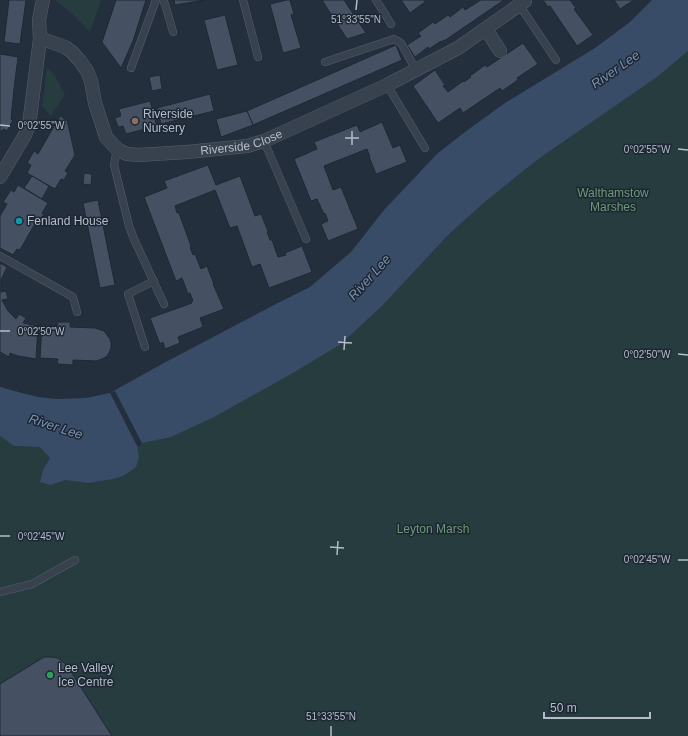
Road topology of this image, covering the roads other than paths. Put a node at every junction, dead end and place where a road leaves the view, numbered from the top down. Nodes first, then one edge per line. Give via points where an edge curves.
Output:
1 (43, 0) edge
2 (156, 0) edge
3 (163, 0) edge
4 (243, 0) edge
5 (376, 0) edge
6 (523, 2) edge
7 (391, 24) dead end
8 (486, 29) junction
9 (173, 32) dead end
10 (40, 39) junction
11 (500, 51) dead end
12 (258, 57) dead end
13 (556, 60) dead end
14 (325, 62) dead end
15 (130, 68) dead end
16 (416, 70) junction
17 (387, 85) junction
18 (264, 141) junction
19 (425, 148) dead end
20 (117, 149) junction
21 (0, 177) edge
22 (306, 239) dead end
23 (0, 256) edge
24 (154, 281) junction
25 (164, 304) dead end
26 (77, 312) dead end
27 (145, 347) dead end
28 (75, 560) dead end
29 (0, 592) edge

1 - 10 street
2 - 15 lane
3 - 9 lane
4 - 12 lane
5 - 7 lane
6 - 8 street, Riverside Close
6 - 13 lane
8 - 11 street
8 - 16 street, Riverside Close via 458,48
10 - 20 street via 65,47 80,61 91,81 106,137
10 - 21 street via 29,125 26,135
14 - 16 lane via 394,39 401,43
16 - 17 street, Riverside Close
17 - 18 street, Riverside Close
17 - 19 lane
18 - 20 street, Riverside Close via 248,146 180,153 138,155 127,154
18 - 22 lane
20 - 24 lane via 114,165 128,226
23 - 26 lane via 73,297
24 - 25 lane
24 - 27 lane via 128,294
28 - 29 lane via 32,584

